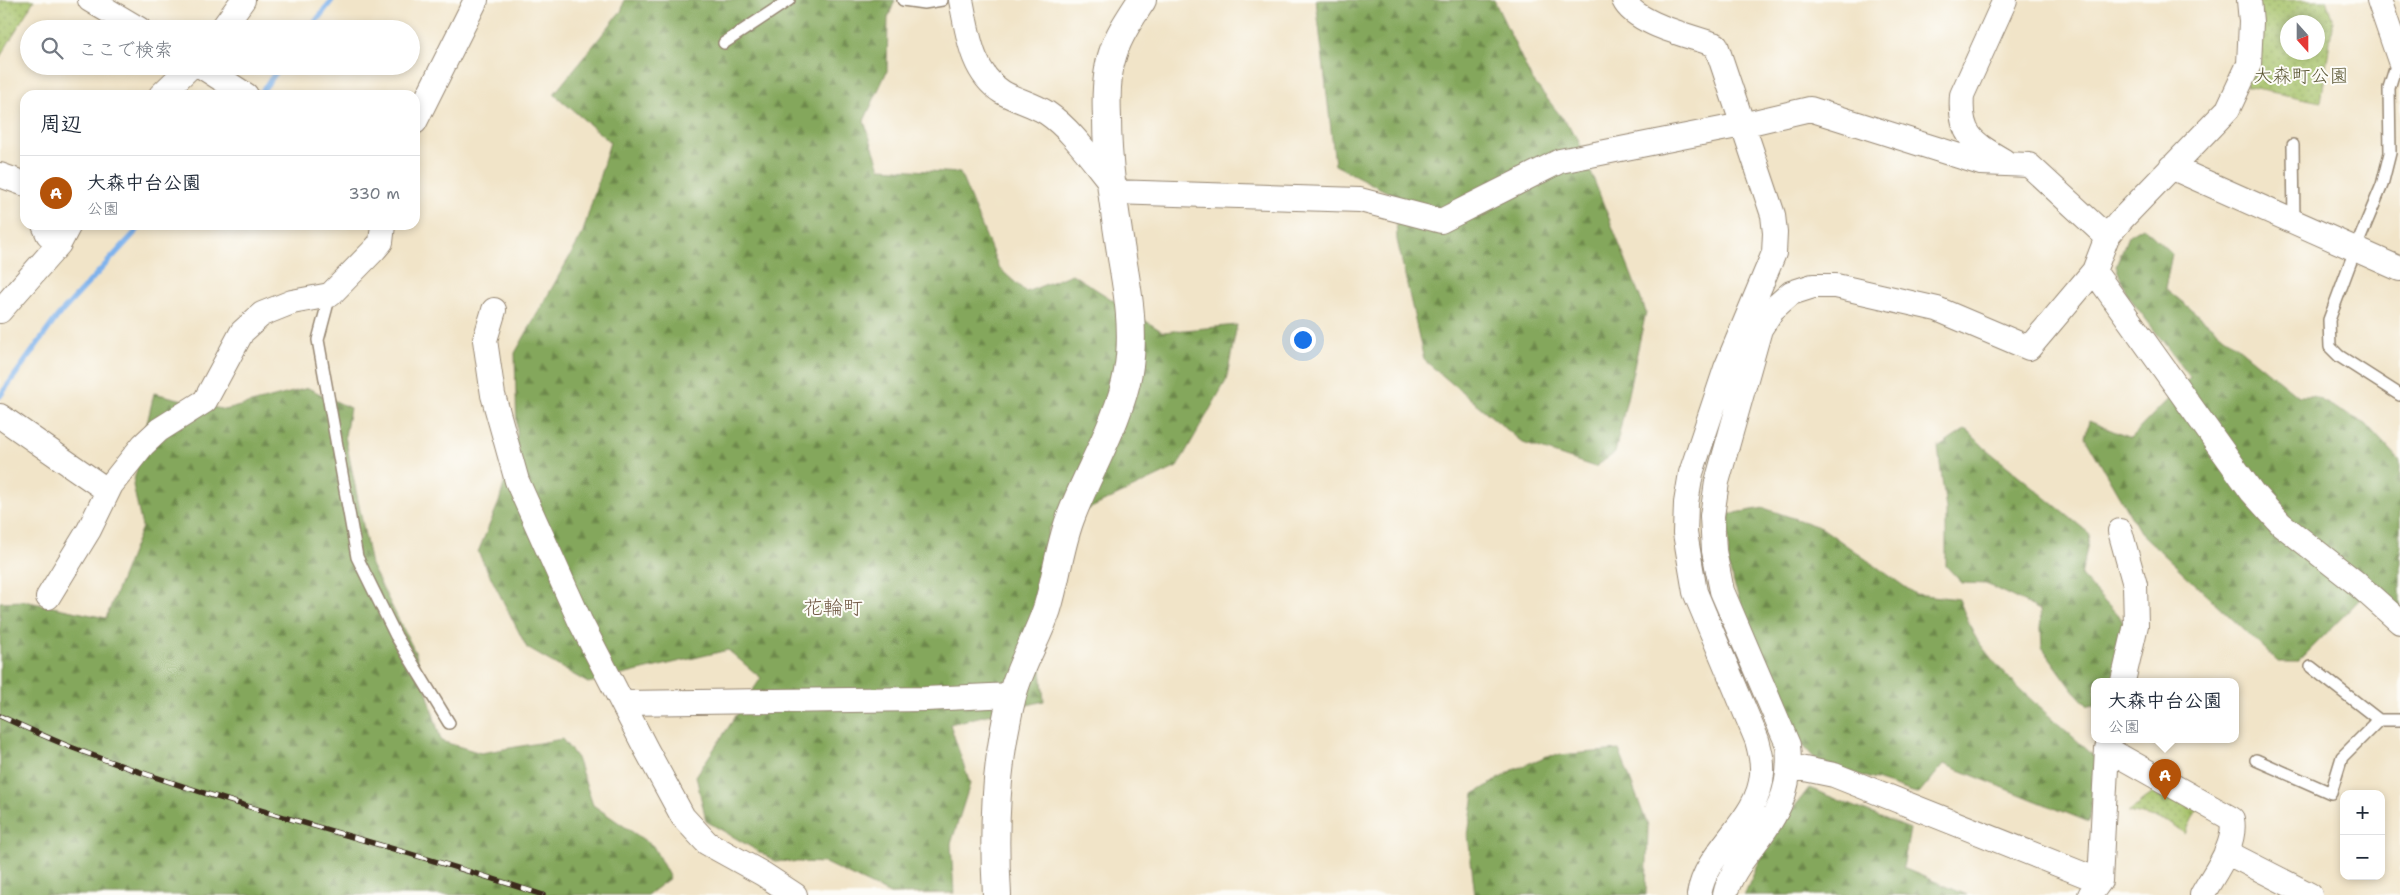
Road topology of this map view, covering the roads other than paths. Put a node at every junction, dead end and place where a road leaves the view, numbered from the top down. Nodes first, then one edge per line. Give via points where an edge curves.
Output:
1 (90, 0) edge
2 (243, 0) edge
3 (476, 0) edge
4 (789, 0) edge
5 (903, 0) edge
6 (942, 0) edge
7 (961, 0) edge
8 (1142, 0) edge
9 (1624, 0) edge
10 (2005, 0) edge
11 (2249, 0) edge
12 (2379, 0) edge
13 (123, 20) edge
14 (229, 20) edge
15 (724, 43) dead end
16 (2399, 60) edge
17 (182, 75) edge
18 (216, 75) edge
19 (167, 90) edge
20 (238, 90) edge
21 (420, 112) edge
22 (1742, 125) junction
23 (2293, 145) dead end
24 (2010, 164) junction
25 (2171, 167) junction
26 (0, 174) edge
27 (20, 182) edge
28 (1112, 188) junction
29 (2294, 223) junction
30 (46, 230) edge
31 (382, 230) edge
32 (64, 234) edge
33 (2107, 237) junction
34 (2355, 250) junction
35 (2094, 270) junction
36 (2400, 270) edge
37 (330, 295) junction
38 (494, 310) dead end
39 (0, 311) edge
40 (1752, 326) junction
41 (2400, 395) edge
42 (0, 416) edge
43 (108, 491) junction
44 (2120, 531) dead end
45 (48, 598) dead end
46 (2400, 622) edge
47 (2311, 667) dead end
48 (2124, 678) edge
49 (1012, 695) junction
50 (623, 703) junction
51 (2379, 720) junction
52 (2400, 720) edge
53 (449, 723) dead end
54 (2109, 744) edge
55 (2256, 760) dead end
56 (1790, 766) junction
57 (2226, 852) junction
58 (2095, 888) edge
59 (795, 895) edge
60 (997, 895) edge
61 (1699, 895) edge
62 (1726, 895) edge
63 (2202, 895) edge
64 (2310, 895) edge

1 - 13 street
2 - 14 street
3 - 21 street
4 - 15 lane
5 - 6 lane via 924,3
7 - 28 street via 972,52 986,79 1002,92 1047,113 1078,142
8 - 28 street via 1117,42 1108,76 1107,147
9 - 22 street via 1638,17 1716,45
10 - 24 street via 1962,95 1961,109 1964,128 1974,143
11 - 25 street via 2248,64 2228,109
12 - 16 street
16 - 34 lane via 2389,88 2390,153 2382,185
17 - 19 street
18 - 20 street
22 - 24 street via 1810,109 1982,163
22 - 28 street via 1560,161 1442,221 1360,200
22 - 40 street via 1773,215 1775,233 1774,253
23 - 29 lane
24 - 33 street via 2029,165
25 - 29 street
25 - 33 street
26 - 27 street
28 - 49 street via 1131,318 1128,372 1121,401 1086,478 1061,545 1045,616 1025,657
29 - 34 street
30 - 32 street via 48,234
31 - 37 street via 375,249
32 - 39 street
33 - 35 street
34 - 36 street
34 - 41 lane via 2329,320 2330,347
35 - 40 street via 2029,348 1937,310 1836,286 1813,286 1791,294
35 - 46 street via 2252,492 2281,524
37 - 43 street via 292,302 262,314 242,332 205,401 159,430
37 - 53 lane via 318,340 357,557 396,636
38 - 50 street via 485,340 493,395 517,481 580,620
40 - 56 street via 1717,482 1712,516 1714,551 1722,591 1788,745
40 - 61 street via 1691,473 1685,533 1695,592 1757,740 1762,774 1758,794 1719,850
42 - 43 street
43 - 45 street via 89,530
44 - 48 street via 2135,584 2136,625
47 - 51 lane
49 - 50 street
49 - 60 street via 996,808
50 - 59 street via 683,817 708,843
51 - 52 lane
51 - 55 lane via 2342,757 2331,793
54 - 57 street via 2232,819 2233,828
54 - 58 street
56 - 58 street via 1834,775
56 - 62 street via 1782,802 1772,822 1736,869
57 - 63 street
57 - 64 street

